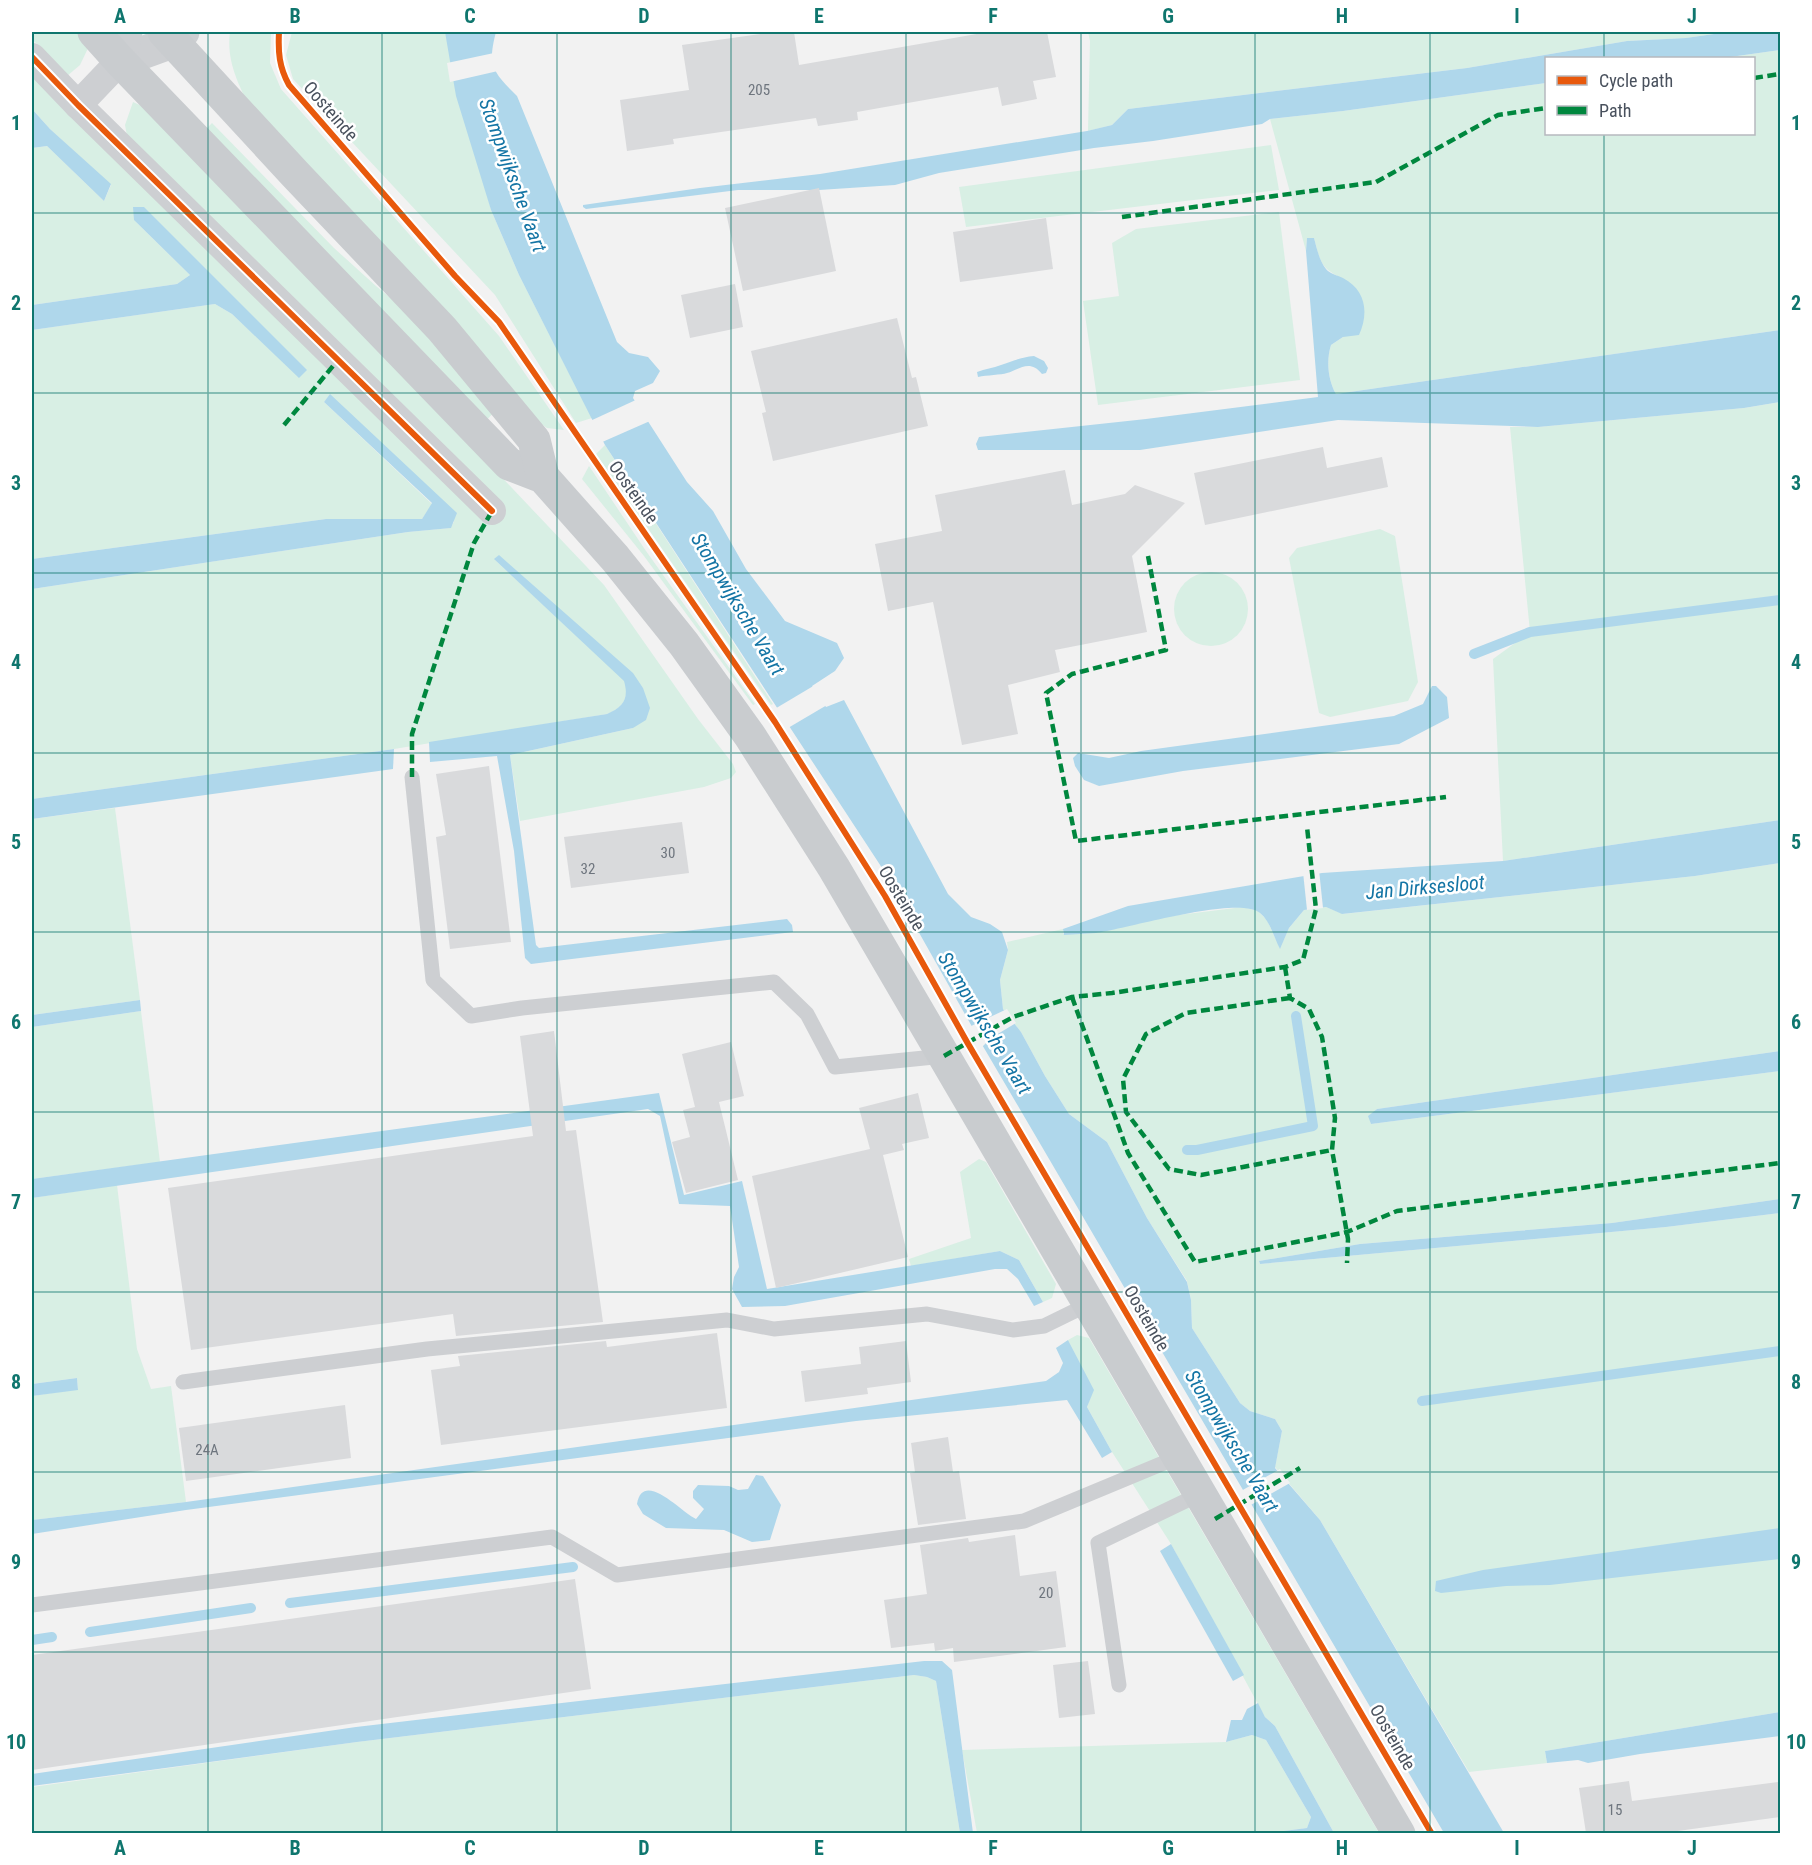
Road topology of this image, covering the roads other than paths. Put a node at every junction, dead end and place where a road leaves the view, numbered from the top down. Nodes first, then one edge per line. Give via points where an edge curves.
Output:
1 (94, 32) edge
2 (174, 35) edge
3 (123, 46) edge
4 (32, 57) edge
5 (78, 105) junction
6 (543, 477) junction
7 (492, 511) dead end
8 (412, 777) dead end
9 (944, 1056) junction
10 (1089, 1304) junction
11 (183, 1382) dead end
12 (1178, 1457) junction
13 (1200, 1494) junction
14 (32, 1605) edge
15 (1119, 1685) dead end
16 (1399, 1833) edge

1 - 3 main road
2 - 3 street
2 - 6 main road via 295,174 442,329 534,440
3 - 5 street
3 - 6 main road via 509,464
4 - 5 street
5 - 7 street
6 - 9 main road via 684,644 750,736 834,868
8 - 9 lane via 433,980 471,1016 774,982 807,1014 835,1067
9 - 10 main road
10 - 11 lane via 1044,1326 1013,1330 927,1314 774,1329 727,1320 427,1349
10 - 12 main road
12 - 13 main road
12 - 14 lane via 1024,1521 617,1575 552,1537
13 - 15 lane via 1098,1543
13 - 16 main road

